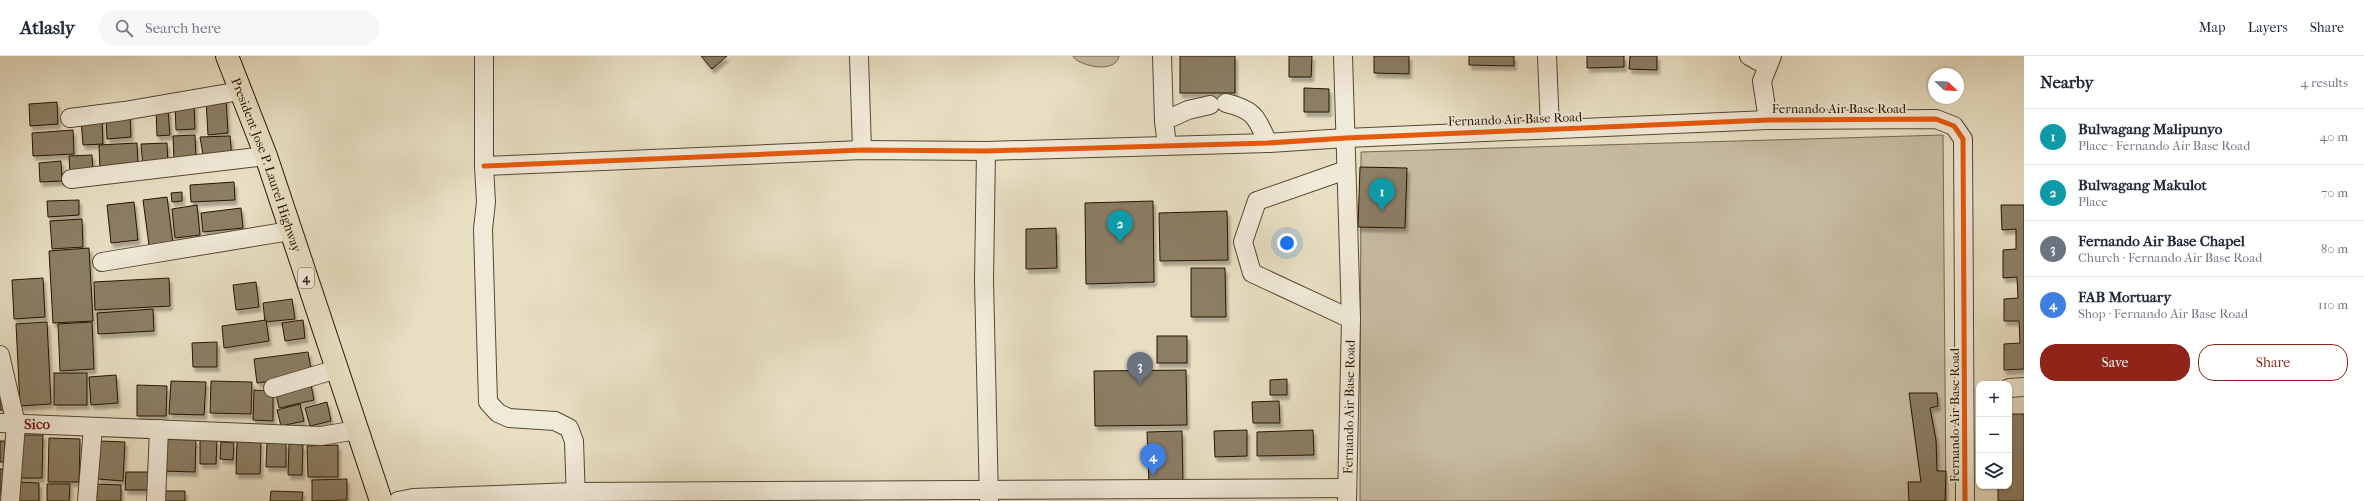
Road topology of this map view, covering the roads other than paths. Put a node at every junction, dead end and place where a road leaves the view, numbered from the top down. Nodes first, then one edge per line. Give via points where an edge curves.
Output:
1 (227, 56) edge
2 (484, 56) edge
3 (859, 56) edge
4 (1162, 56) edge
5 (1343, 56) edge
6 (1547, 56) edge
7 (1748, 56) edge
8 (1769, 61) edge
9 (240, 91) junction
10 (70, 118) dead end
11 (1768, 120) junction
12 (1164, 121) junction
13 (1550, 129) junction
14 (1346, 138) junction
15 (1268, 143) junction
16 (1167, 145) junction
17 (862, 150) junction
18 (986, 151) junction
19 (266, 156) junction
20 (484, 166) junction
21 (1346, 170) junction
22 (71, 179) dead end
23 (290, 231) junction
24 (102, 262) dead end
25 (1351, 319) junction
26 (0, 355) edge
27 (337, 369) junction
28 (2024, 387) edge
29 (273, 388) dead end
30 (1972, 388) edge
31 (2012, 388) edge
32 (8, 423) edge
33 (93, 427) junction
34 (159, 429) junction
35 (357, 430) junction
36 (1347, 494) edge
37 (989, 495) edge
38 (1126, 495) edge
39 (1278, 495) edge
40 (576, 496) edge
41 (741, 496) edge
42 (766, 496) edge
43 (537, 497) edge
44 (476, 498) edge
45 (500, 498) edge
46 (10, 501) edge
47 (88, 501) edge
48 (156, 501) edge
49 (381, 501) edge
50 (398, 501) edge
51 (1965, 501) edge

1 - 9 highway, President Jose P. Laurel Highway / 4
2 - 20 street
3 - 17 street
4 - 12 street
5 - 14 street
6 - 13 street
7 - 8 street
8 - 11 street via 1762,81
9 - 10 street via 124,112
9 - 19 highway, President Jose P. Laurel Highway / 4
11 - 13 street, Fernando Air Base Road
11 - 30 street, Fernando Air Base Road via 1936,119 1954,126 1963,139
12 - 15 street via 1188,110 1218,104 1245,107 1257,119
12 - 16 street
13 - 14 street, Fernando Air Base Road
14 - 15 street
14 - 21 street, Fernando Air Base Road
15 - 16 street
16 - 18 street
17 - 18 street
17 - 20 street
18 - 37 street via 984,280
19 - 22 street
19 - 23 highway, President Jose P. Laurel Highway / 4
20 - 40 street via 488,402 498,413 509,418 555,421 569,428 574,441
21 - 25 street, Fernando Air Base Road
21 - 25 street via 1257,201 1243,242 1252,273
23 - 24 street
23 - 27 highway, President Jose P. Laurel Highway / 4
25 - 36 street, Fernando Air Base Road
26 - 32 street
27 - 29 street
27 - 35 highway, President Jose P. Laurel Highway / 4
28 - 31 street
30 - 51 street, Fernando Air Base Road
32 - 33 street
32 - 46 street
33 - 34 street
33 - 47 street
34 - 35 street via 321,436
34 - 48 street
35 - 49 highway, President Jose P. Laurel Highway / 4
36 - 39 street, Fernando Air Base Road
37 - 38 street, Fernando Air Base Road
37 - 42 street, Fernando Air Base Road
38 - 39 street, Fernando Air Base Road
40 - 41 street, Fernando Air Base Road
40 - 43 street, Fernando Air Base Road
41 - 42 street, Fernando Air Base Road
43 - 45 street, Fernando Air Base Road
44 - 45 street, Fernando Air Base Road
44 - 50 street, Fernando Air Base Road via 413,498

